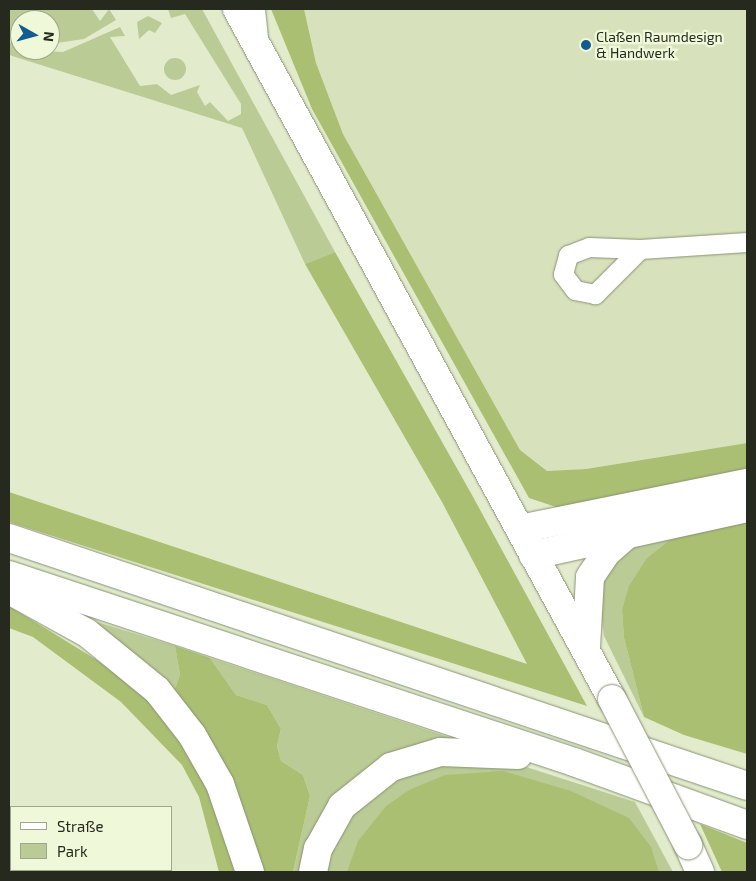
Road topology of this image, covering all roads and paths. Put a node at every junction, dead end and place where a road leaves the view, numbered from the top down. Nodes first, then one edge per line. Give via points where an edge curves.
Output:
1 (237, 9) edge
2 (255, 9) edge
3 (261, 54) junction
4 (747, 242) edge
5 (640, 249) dead end
6 (747, 483) edge
7 (747, 508) edge
8 (520, 529) junction
9 (628, 533) junction
10 (9, 538) edge
11 (534, 555) junction
12 (9, 575) edge
13 (9, 590) edge
14 (586, 647) junction
15 (625, 741) junction
16 (574, 762) junction
17 (747, 768) edge
18 (747, 786) edge
19 (747, 825) edge
20 (250, 872) edge
21 (313, 872) edge
22 (700, 872) edge

1 - 3 main road
2 - 3 street
3 - 8 main road
4 - 5 street
6 - 8 main road
7 - 9 main road
8 - 11 main road
9 - 11 main road
9 - 14 main road via 606,553 590,577
10 - 15 main road
11 - 14 main road
12 - 16 main road
13 - 20 main road via 86,633 157,690 192,734 220,784
14 - 22 main road, bridge
15 - 17 main road via 666,740
15 - 18 main road
16 - 19 main road
16 - 21 main road via 464,751 440,752 391,767 342,806 318,849

